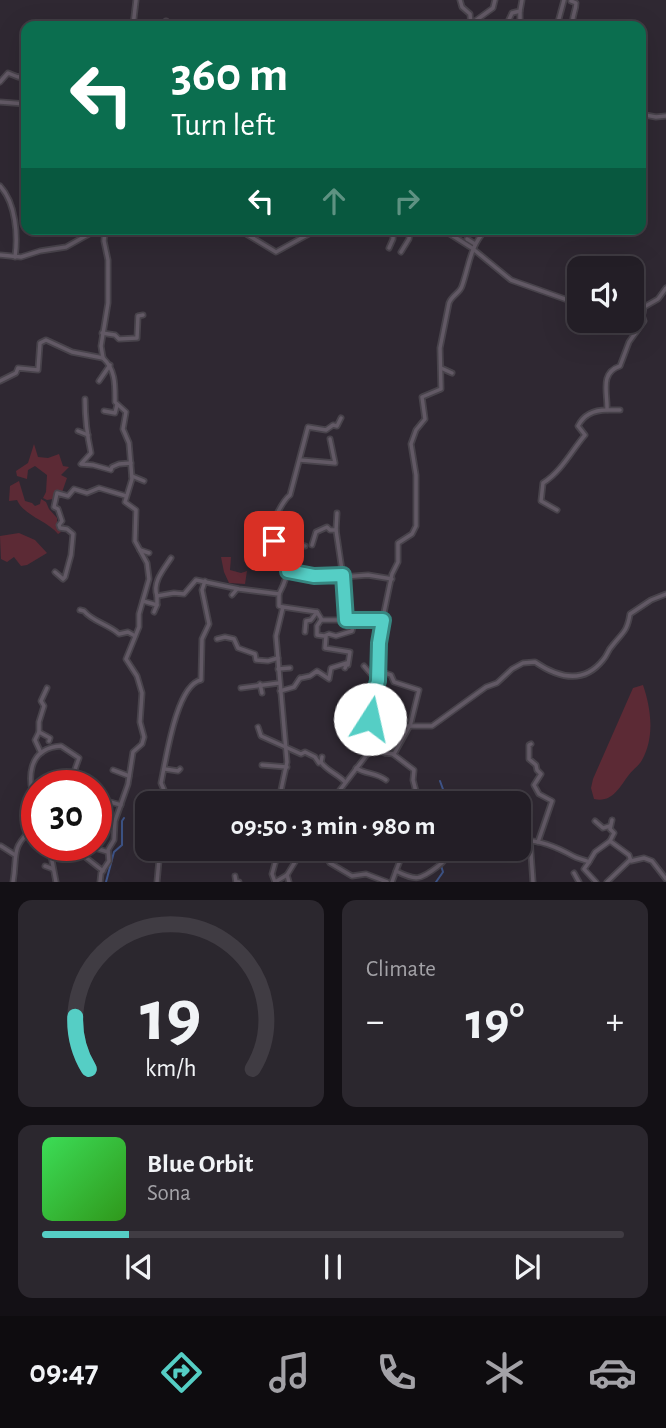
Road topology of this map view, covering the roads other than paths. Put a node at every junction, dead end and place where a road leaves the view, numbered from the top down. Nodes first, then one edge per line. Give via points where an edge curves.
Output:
1 (460, 0) edge
2 (495, 0) edge
3 (522, 0) edge
4 (568, 0) edge
5 (134, 2) edge
6 (520, 12) junction
7 (133, 21) edge
8 (471, 21) edge
9 (476, 21) edge
10 (508, 21) edge
11 (520, 21) edge
12 (559, 21) edge
13 (573, 21) edge
14 (20, 77) edge
15 (1, 80) edge
16 (0, 102) edge
17 (21, 104) edge
18 (646, 115) edge
19 (666, 116) edge
20 (0, 186) edge
21 (87, 235) edge
22 (104, 235) edge
23 (248, 235) edge
24 (307, 235) edge
25 (393, 235) edge
26 (409, 235) edge
27 (454, 235) edge
28 (481, 235) edge
29 (467, 239) dead end
30 (473, 246) junction
31 (389, 248) dead end
32 (401, 252) dead end
33 (0, 255) edge
34 (15, 257) junction
35 (666, 288) edge
36 (567, 300) edge
37 (644, 307) edge
38 (143, 315) dead end
39 (102, 333) junction
40 (635, 333) edge
41 (103, 358) junction
42 (110, 365) junction
43 (441, 368) junction
44 (452, 373) dead end
45 (0, 381) edge
46 (99, 381) dead end
47 (85, 399) dead end
48 (117, 405) junction
49 (607, 410) junction
50 (620, 410) dead end
51 (104, 411) dead end
52 (341, 418) dead end
53 (78, 431) dead end
54 (88, 435) junction
55 (330, 439) dead end
56 (300, 460) junction
57 (131, 463) junction
58 (132, 477) junction
59 (144, 481) dead end
60 (126, 496) junction
61 (557, 510) dead end
62 (337, 513) dead end
63 (270, 528) junction
64 (335, 530) junction
65 (312, 545) dead end
66 (282, 546) junction
67 (305, 546) dead end
68 (138, 549) junction
69 (149, 553) dead end
70 (171, 558) dead end
71 (287, 559) junction
72 (288, 571) junction
73 (55, 572) dead end
74 (343, 576) junction
75 (392, 579) junction
76 (205, 581) junction
77 (237, 589) junction
78 (279, 594) junction
79 (666, 594) edge
80 (232, 595) dead end
81 (158, 596) junction
82 (143, 601) junction
83 (156, 605) junction
84 (283, 607) junction
85 (80, 610) dead end
86 (154, 612) dead end
87 (317, 612) junction
88 (321, 620) junction
89 (346, 620) junction
90 (354, 620) junction
91 (383, 620) junction
92 (305, 632) dead end
93 (135, 636) junction
94 (326, 636) junction
95 (217, 639) dead end
96 (278, 658) junction
97 (364, 666) dead end
98 (290, 668) dead end
99 (278, 669) junction
100 (379, 671) junction
101 (279, 683) junction
102 (260, 684) junction
103 (47, 688) dead end
104 (241, 688) dead end
105 (280, 691) junction
106 (262, 693) dead end
107 (354, 699) dead end
108 (372, 700) junction
109 (258, 727) dead end
110 (409, 727) junction
111 (39, 732) junction
112 (531, 744) dead end
113 (57, 747) junction
114 (285, 748) junction
115 (372, 748) junction
116 (41, 753) junction
117 (385, 753) junction
118 (393, 754) junction
119 (322, 757) dead end
120 (321, 762) junction
121 (262, 765) dead end
122 (287, 767) junction
123 (165, 768) junction
124 (356, 768) junction
125 (180, 769) dead end
126 (32, 770) edge
127 (75, 770) edge
128 (113, 770) dead end
129 (129, 776) junction
130 (386, 780) dead end
131 (345, 782) junction
132 (164, 791) edge
133 (281, 791) edge
134 (339, 791) edge
135 (416, 791) edge
136 (112, 803) edge
137 (121, 806) junction
138 (612, 820) dead end
139 (595, 821) dead end
140 (610, 826) junction
141 (21, 839) edge
142 (531, 840) edge
143 (610, 841) junction
144 (538, 842) junction
145 (112, 844) edge
146 (1, 846) edge
147 (531, 854) edge
148 (15, 855) junction
149 (630, 860) junction
150 (52, 861) edge
151 (90, 861) edge
152 (109, 861) edge
153 (160, 861) edge
154 (276, 861) edge
155 (296, 861) edge
156 (329, 861) edge
157 (400, 861) edge
158 (444, 861) edge
159 (589, 862) junction
160 (45, 866) dead end
161 (53, 869) junction
162 (103, 871) junction
163 (396, 872) junction
164 (573, 873) dead end
165 (287, 875) junction
166 (235, 876) dead end
167 (666, 879) edge
168 (13, 882) edge
169 (56, 882) edge
170 (100, 882) edge
171 (157, 882) edge
172 (239, 882) edge
173 (275, 882) edge
174 (289, 882) edge
175 (390, 882) edge
176 (533, 882) edge
177 (579, 882) edge
178 (596, 882) edge
179 (607, 882) edge

1 - 8 street
2 - 9 street via 493,8
3 - 6 street
4 - 12 street
4 - 13 street via 576,4
5 - 7 street
6 - 10 street via 512,13
6 - 11 street
14 - 15 street via 8,73
16 - 17 street
18 - 19 street
20 - 34 street via 16,230
21 - 34 street via 66,247
22 - 39 street via 108,303
23 - 24 street via 278,251
25 - 31 street
26 - 32 street
27 - 30 street
28 - 30 street
29 - 30 street
30 - 36 street via 511,280
30 - 43 street via 461,289 449,303
33 - 34 street
35 - 37 street
38 - 39 street via 137,316 137,338 118,339
39 - 41 street
40 - 49 street via 620,366 606,378
41 - 42 street
41 - 45 street via 71,352 46,340 40,343 38,370 18,368
42 - 46 street
42 - 48 street
43 - 44 street
43 - 75 street via 441,389 422,397 425,420 413,436 411,449 416,522 412,534 398,543
47 - 54 street
48 - 51 street via 115,413
48 - 57 street via 126,412 123,429
49 - 50 street
49 - 61 street via 582,419 578,425 585,435 582,442 543,483 541,501
52 - 56 street via 337,426 326,430 308,427
53 - 54 street
54 - 57 street via 91,453 81,464 111,470
55 - 56 street via 335,463
56 - 63 street via 290,495
57 - 58 street
58 - 59 street
58 - 60 street
60 - 68 street via 127,504 136,511
60 - 73 street via 99,488 88,493 74,488 69,496 57,493 54,507 62,521 60,529 73,534 65,577
62 - 64 street
63 - 66 street via 269,540
63 - 66 street via 284,533
64 - 65 street via 327,527 316,532
64 - 74 street
66 - 71 street
67 - 71 street via 299,545
68 - 69 street
68 - 82 street via 149,575
70 - 81 street via 158,579
71 - 72 street
72 - 74 street
72 - 78 street
74 - 75 street
74 - 89 street
75 - 91 street
76 - 77 street
76 - 81 street via 194,580 184,594
76 - 123 street via 202,590 209,624 202,639 201,680 183,696
77 - 78 street
77 - 80 street
78 - 84 street via 279,606
79 - 110 street via 630,614 625,632 590,671 569,678 535,662 523,663 432,726
81 - 83 street
82 - 83 street
82 - 93 street
83 - 86 street
84 - 87 street
84 - 96 street via 276,636
85 - 93 street via 119,634
87 - 88 street
87 - 92 street via 306,621
88 - 89 street
88 - 94 street via 317,635
89 - 90 street
90 - 91 street
90 - 94 street via 352,631
91 - 100 street
93 - 129 street via 126,659 142,693 144,737 133,752
94 - 105 street via 325,648 350,652 346,668 347,663 331,668 329,679 317,671
95 - 96 street via 234,639 238,648 255,654 256,660
96 - 99 street
97 - 100 street via 371,674
98 - 99 street
99 - 101 street
100 - 108 street
100 - 110 street via 391,674 394,682 419,690
101 - 102 street
101 - 105 street
102 - 104 street
102 - 106 street
103 - 111 street via 41,701
105 - 114 street
107 - 108 street
108 - 115 street
109 - 114 street via 261,736
110 - 117 street via 400,727
110 - 118 street
111 - 113 street
111 - 116 street via 34,740
112 - 144 street via 528,759 541,774 534,785 552,801
113 - 116 street
113 - 127 street via 79,758
114 - 120 street via 301,754 305,751
114 - 122 street
115 - 117 street
115 - 124 street
116 - 126 street
117 - 118 street
118 - 135 street via 414,770
119 - 120 street
120 - 131 street
121 - 122 street
122 - 133 street
123 - 125 street
123 - 132 street
124 - 130 street
124 - 131 street
128 - 129 street
129 - 137 street
131 - 134 street
136 - 137 street
137 - 145 street
138 - 140 street
139 - 140 street via 603,828
140 - 143 street via 614,833
141 - 148 street
142 - 144 street
143 - 149 street
143 - 159 street
144 - 159 street
146 - 148 street
147 - 176 street
148 - 168 street
149 - 167 street via 654,862
149 - 179 street
150 - 161 street
151 - 162 street
152 - 162 street
153 - 171 street
154 - 173 street
155 - 165 street
156 - 175 street via 352,876 366,874
157 - 163 street
158 - 163 street via 427,876 408,878
159 - 178 street via 584,869
160 - 161 street
161 - 169 street
162 - 170 street
163 - 175 street
164 - 177 street
165 - 173 street
165 - 174 street
166 - 172 street

